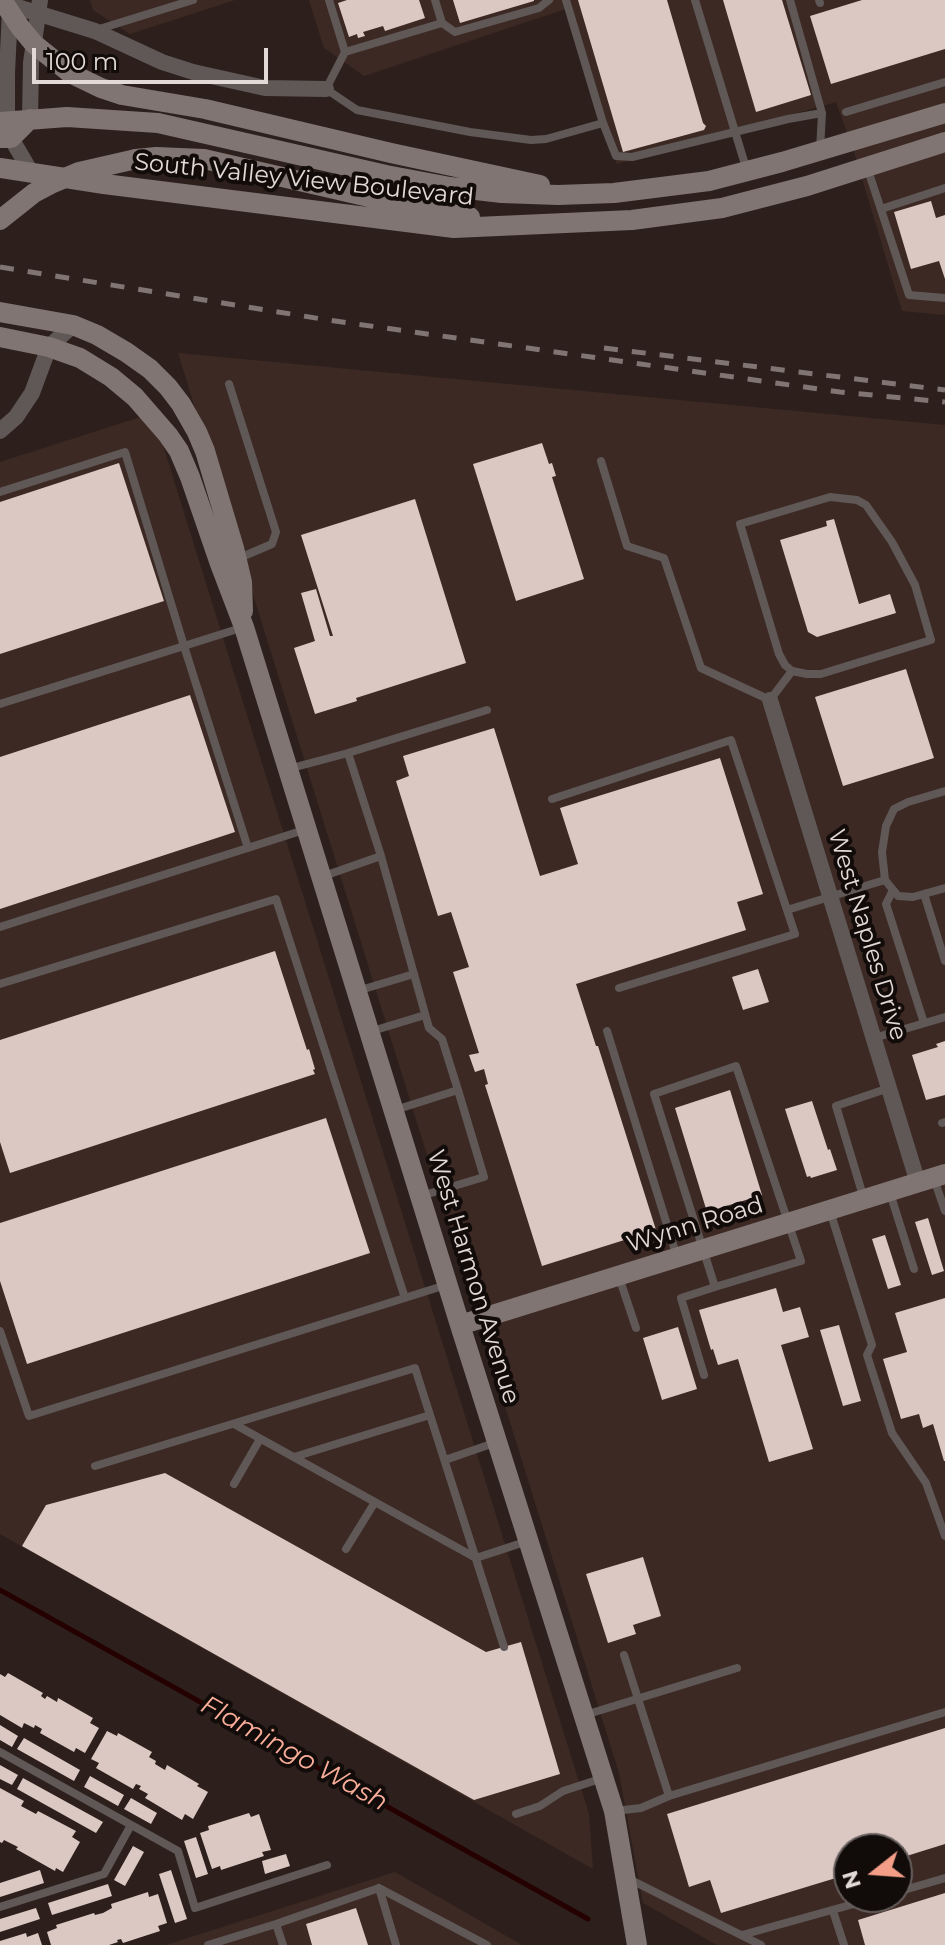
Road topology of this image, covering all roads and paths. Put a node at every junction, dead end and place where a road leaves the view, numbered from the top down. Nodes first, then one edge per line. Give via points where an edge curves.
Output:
1 (193, 0) edge
2 (329, 0) edge
3 (435, 0) edge
4 (549, 0) edge
5 (566, 0) edge
6 (695, 0) edge
7 (790, 0) edge
8 (8, 2) edge
9 (40, 7) edge
10 (442, 23) junction
11 (95, 31) junction
12 (345, 52) junction
13 (945, 82) edge
14 (326, 89) junction
15 (846, 112) dead end
16 (822, 113) junction
17 (945, 113) edge
18 (30, 119) junction
19 (603, 123) junction
20 (4, 130) edge
21 (735, 131) junction
22 (945, 142) edge
23 (820, 151) junction
24 (867, 166) junction
25 (0, 168) edge
26 (747, 172) junction
27 (32, 174) junction
28 (945, 188) edge
29 (584, 194) junction
30 (881, 209) junction
31 (0, 220) edge
32 (556, 222) junction
33 (945, 298) edge
34 (0, 312) edge
35 (73, 325) junction
36 (0, 337) edge
37 (49, 347) junction
38 (229, 384) dead end
39 (0, 431) edge
40 (601, 461) dead end
41 (0, 492) edge
42 (228, 562) junction
43 (244, 627) junction
44 (184, 646) junction
45 (792, 671) junction
46 (770, 700) junction
47 (0, 704) edge
48 (487, 710) dead end
49 (348, 753) junction
50 (288, 769) junction
51 (945, 791) edge
52 (552, 799) dead end
53 (307, 829) junction
54 (248, 848) junction
55 (381, 856) junction
56 (321, 877) junction
57 (885, 880) junction
58 (945, 888) edge
59 (893, 890) junction
60 (924, 894) junction
61 (829, 897) junction
62 (787, 910) junction
63 (0, 927) edge
64 (945, 961) edge
65 (414, 974) junction
66 (0, 984) edge
67 (619, 988) dead end
68 (357, 991) junction
69 (425, 1015) junction
70 (945, 1017) edge
71 (924, 1023) junction
72 (607, 1031) dead end
73 (369, 1032) junction
74 (873, 1038) junction
75 (889, 1088) junction
76 (458, 1090) junction
77 (393, 1110) junction
78 (932, 1179) edge
79 (890, 1192) junction
80 (420, 1197) junction
81 (864, 1200) junction
82 (830, 1210) junction
83 (945, 1211) edge
84 (789, 1223) junction
85 (702, 1250) junction
86 (677, 1258) junction
87 (914, 1269) dead end
88 (619, 1276) junction
89 (448, 1285) junction
90 (715, 1287) junction
91 (405, 1298) junction
92 (460, 1325) junction
93 (636, 1328) dead end
94 (0, 1331) edge
95 (704, 1375) dead end
96 (430, 1415) junction
97 (234, 1424) junction
98 (260, 1439) junction
99 (497, 1442) junction
100 (294, 1457) junction
101 (445, 1460) junction
102 (95, 1466) dead end
103 (234, 1484) dead end
104 (375, 1502) junction
105 (945, 1536) edge
106 (529, 1540) junction
107 (346, 1549) dead end
108 (476, 1558) junction
109 (504, 1647) dead end
110 (624, 1655) dead end
111 (737, 1668) dead end
112 (639, 1700) junction
113 (945, 1712) edge
114 (584, 1716) junction
115 (0, 1752) edge
116 (603, 1777) junction
117 (669, 1796) junction
118 (614, 1811) junction
119 (516, 1814) dead end
120 (131, 1825) junction
121 (327, 1865) dead end
122 (626, 1877) junction
123 (945, 1878) edge
124 (913, 1887) edge
125 (379, 1888) junction
126 (0, 1907) edge
127 (833, 1911) edge
128 (834, 1913) edge
129 (276, 1924) junction
130 (741, 1935) junction
131 (208, 1945) edge
132 (283, 1945) edge
133 (396, 1945) edge
134 (487, 1945) edge
135 (637, 1945) edge
136 (761, 1945) edge
137 (844, 1945) edge

1 - 11 lane
2 - 12 lane
3 - 10 lane
4 - 10 lane via 539,8 455,32
5 - 19 lane
6 - 21 lane
7 - 16 lane
8 - 9 street
8 - 20 street
8 - 29 main road, bridge via 34,44 70,73 101,88
9 - 11 street
9 - 18 street
10 - 12 lane
11 - 14 street via 193,72 265,88
12 - 14 lane
13 - 15 lane
14 - 19 lane via 357,110 531,140
16 - 21 lane
16 - 23 lane
17 - 23 main road, South Valley View Boulevard
18 - 20 main road, South Valley View Boulevard
18 - 29 main road, South Valley View Boulevard via 158,123 450,187
19 - 21 lane via 616,156 632,157
20 - 27 street
21 - 26 lane
22 - 24 main road, South Valley View Boulevard
23 - 26 main road, South Valley View Boulevard
24 - 30 lane
24 - 32 main road, South Valley View Boulevard via 722,208 632,220
25 - 27 main road, South Valley View Boulevard
26 - 29 main road, South Valley View Boulevard via 674,187
27 - 32 main road, South Valley View Boulevard via 454,228
28 - 30 lane
30 - 33 lane via 909,295
31 - 32 main road, bridge via 34,193 79,172 156,157 204,159 464,216
34 - 35 main road, West Harmon Avenue
35 - 37 street
35 - 42 main road, West Harmon Avenue via 150,369 181,404 205,451
36 - 37 main road, West Harmon Avenue
37 - 39 street via 32,393
37 - 42 main road, West Harmon Avenue via 111,377 168,435
38 - 42 lane via 276,532 272,544
40 - 46 lane via 627,546 664,558 701,668
41 - 44 lane via 125,452
42 - 43 main road, West Harmon Avenue via 242,582
43 - 44 lane
43 - 50 main road, West Harmon Avenue
44 - 47 lane
44 - 54 lane
45 - 45 lane via 821,674 931,640 915,585 892,542 857,500 830,497 740,524 779,654
45 - 46 lane
46 - 61 street, West Naples Drive
48 - 49 lane
49 - 50 lane
49 - 55 lane
50 - 53 main road, West Harmon Avenue
51 - 57 lane via 894,809 882,852
52 - 62 lane via 731,740
53 - 54 lane
53 - 56 main road, West Harmon Avenue
54 - 63 lane
55 - 56 lane
55 - 65 lane
56 - 68 main road, West Harmon Avenue
57 - 59 lane
57 - 61 lane
58 - 60 lane
59 - 60 lane via 898,896
59 - 71 lane via 886,904
60 - 64 lane
61 - 62 lane
61 - 74 street, West Naples Drive
62 - 67 lane via 795,934
65 - 68 lane
65 - 69 lane
66 - 91 lane via 276,899
68 - 73 main road, West Harmon Avenue
69 - 73 lane
69 - 76 lane via 429,1028 442,1039
70 - 71 lane
71 - 74 lane
72 - 86 lane
73 - 77 main road, West Harmon Avenue
74 - 75 street, West Naples Drive
75 - 78 street, West Naples Drive
75 - 81 lane via 836,1106
76 - 77 lane
76 - 80 lane via 484,1177
77 - 80 main road, West Harmon Avenue
78 - 79 main road, Wynn Road
78 - 83 lane
79 - 81 main road, Wynn Road
79 - 87 lane
80 - 89 main road, West Harmon Avenue
81 - 82 main road, Wynn Road
82 - 84 main road, Wynn Road
82 - 105 lane via 872,1345 867,1355 892,1433 926,1483
84 - 85 main road, Wynn Road
84 - 85 lane via 736,1066 654,1094
84 - 90 lane via 801,1261
85 - 86 main road, Wynn Road
85 - 90 lane
86 - 88 main road, Wynn Road
88 - 92 main road, Wynn Road
88 - 93 lane
89 - 91 lane
89 - 92 main road, West Harmon Avenue
90 - 95 lane via 681,1298
91 - 94 lane via 29,1416
92 - 99 main road, West Harmon Avenue
96 - 97 lane via 415,1368
96 - 100 lane
96 - 101 lane
97 - 98 lane
97 - 102 lane
98 - 100 lane
98 - 103 lane
99 - 101 lane
99 - 106 main road, West Harmon Avenue
100 - 104 lane
101 - 108 lane
104 - 107 lane
104 - 108 lane
106 - 108 lane
106 - 114 main road, West Harmon Avenue
108 - 109 lane
110 - 112 lane
111 - 112 lane
112 - 114 lane
112 - 117 lane
113 - 117 lane
114 - 116 main road, West Harmon Avenue
115 - 120 lane
116 - 118 main road, West Harmon Avenue
116 - 119 lane
117 - 118 lane via 641,1808
118 - 122 main road, West Harmon Avenue
120 - 121 lane via 178,1851 195,1908
120 - 126 lane via 104,1874
122 - 130 lane
122 - 135 main road, West Harmon Avenue
123 - 124 lane
125 - 129 lane
125 - 133 lane
125 - 134 lane
127 - 130 lane
128 - 137 lane
129 - 131 lane
129 - 132 lane
130 - 136 lane

